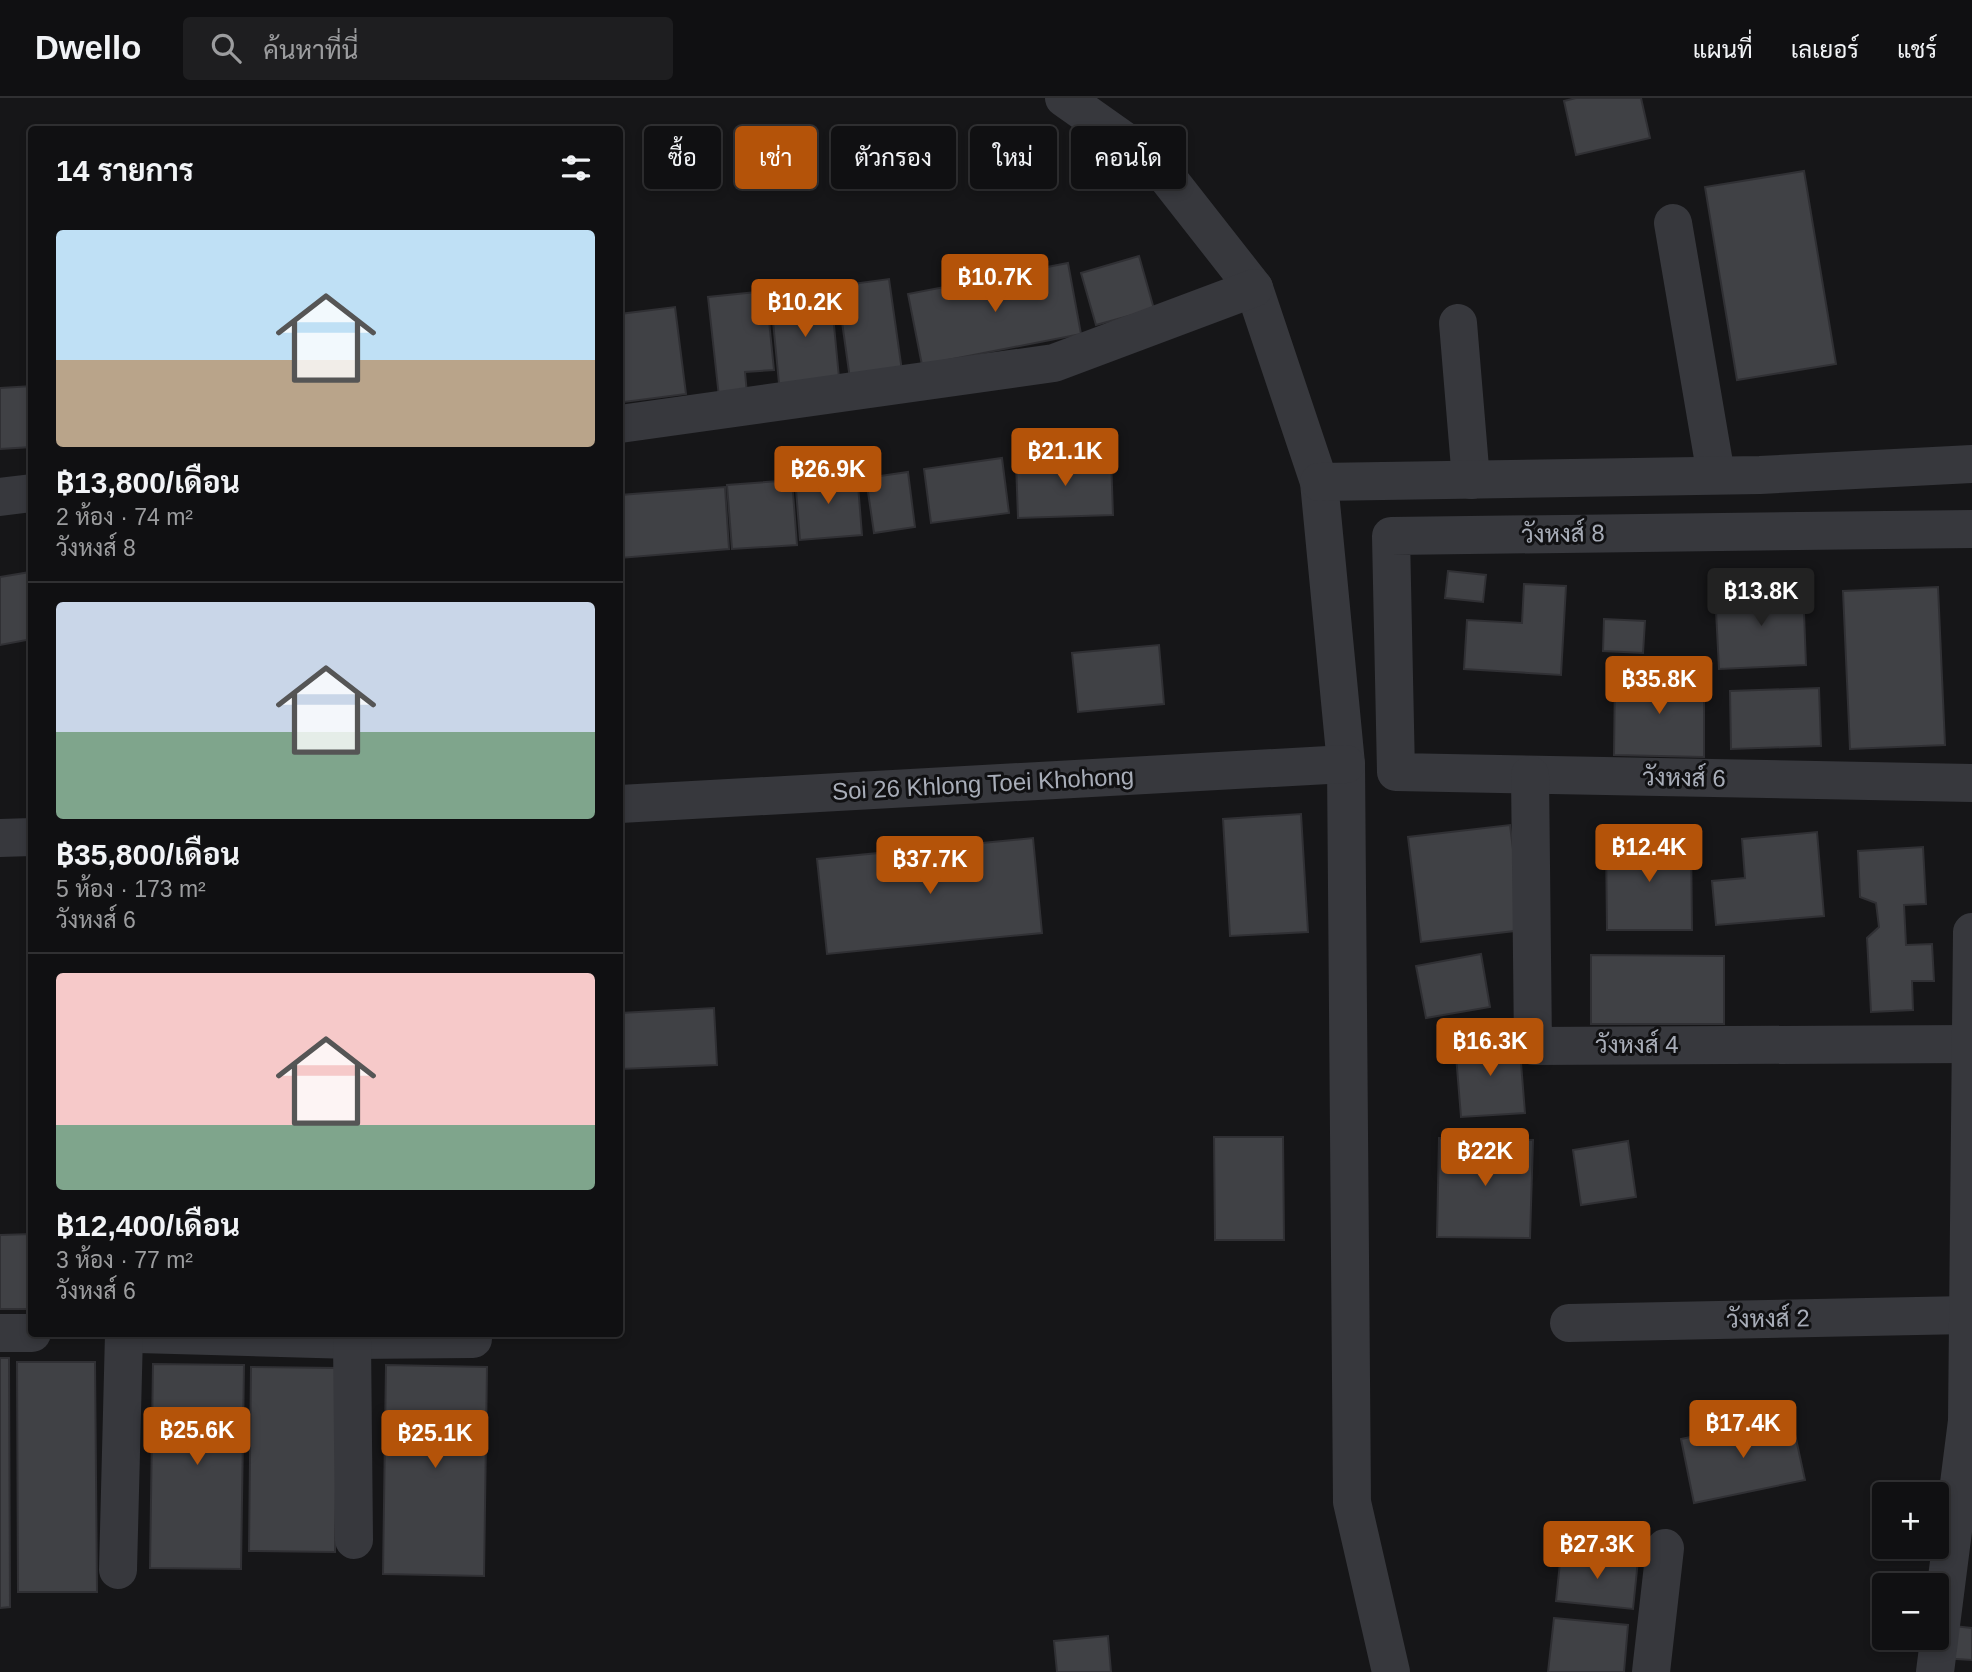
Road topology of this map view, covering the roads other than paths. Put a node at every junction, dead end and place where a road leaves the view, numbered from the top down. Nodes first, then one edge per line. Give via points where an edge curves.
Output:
1 (1064, 98) edge
2 (1673, 223) dead end
3 (1254, 288) junction
4 (1458, 323) dead end
5 (623, 424) edge
6 (1972, 464) edge
7 (1716, 475) junction
8 (1471, 481) junction
9 (1319, 482) junction
10 (28, 494) edge
11 (0, 497) edge
12 (1972, 529) edge
13 (1346, 764) junction
14 (1396, 772) joint
15 (1530, 775) junction
16 (1972, 783) edge
17 (623, 804) edge
18 (28, 836) edge
19 (0, 838) edge
20 (1972, 932) edge
21 (1971, 1044) edge
22 (1971, 1131) edge
23 (1968, 1315) junction
24 (1569, 1323) dead end
25 (0, 1333) edge
26 (28, 1333) edge
27 (124, 1337) edge
28 (245, 1337) edge
29 (472, 1339) dead end
30 (352, 1340) junction
31 (1969, 1421) edge
32 (354, 1540) dead end
33 (1665, 1548) dead end
34 (118, 1570) dead end
35 (1391, 1672) edge
36 (1651, 1672) edge
37 (1935, 1672) edge

1 - 3 street via 1156,163
2 - 7 street
3 - 5 street via 1054,363
3 - 9 street
4 - 8 street
6 - 7 street
7 - 8 street
8 - 9 street
9 - 13 street
10 - 11 street
12 - 14 street, วังหงส์ 8 via 1391,536
13 - 17 street, Soi 26 Khlong Toei Khohong
13 - 35 street via 1352,1502
14 - 15 street, วังหงส์ 6
15 - 16 street, วังหงส์ 6
15 - 21 street, วังหงส์ 4 via 1533,1046
18 - 19 street
20 - 21 street
21 - 22 street
22 - 23 street
23 - 24 street, วังหงส์ 2
23 - 31 street
25 - 26 street
27 - 34 street
28 - 30 street
29 - 30 street
30 - 32 street
31 - 37 street
33 - 36 street

